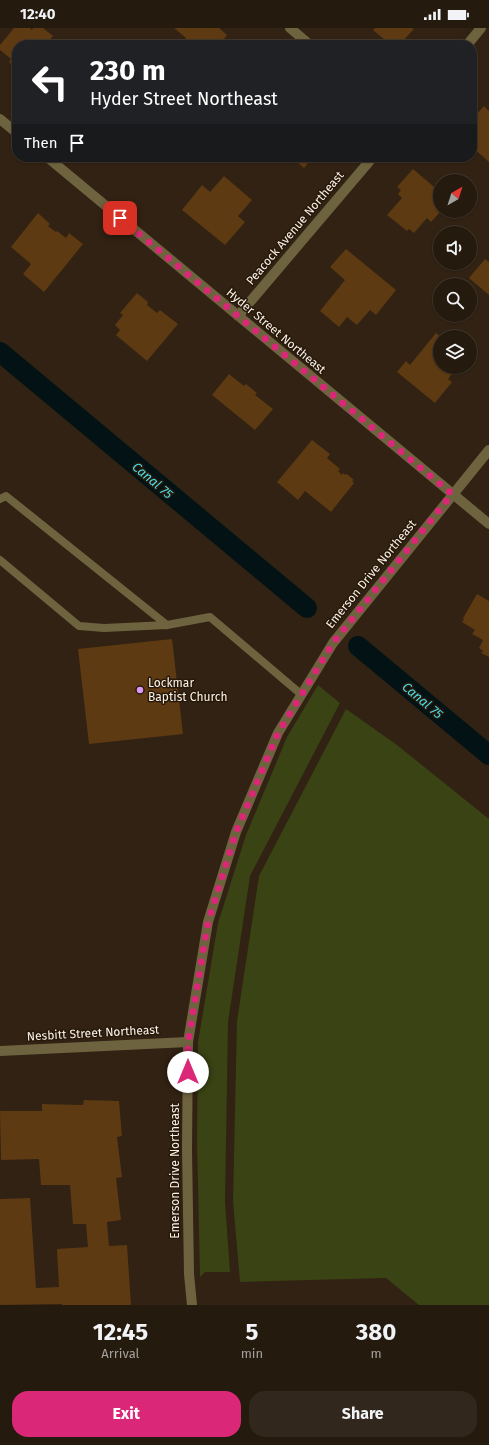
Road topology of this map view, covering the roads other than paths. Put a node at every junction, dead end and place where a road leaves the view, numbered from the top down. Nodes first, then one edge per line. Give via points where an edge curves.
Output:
1 (290, 28) edge
2 (481, 28) edge
3 (304, 40) edge
4 (470, 40) edge
5 (0, 119) edge
6 (12, 129) edge
7 (53, 162) edge
8 (368, 162) edge
9 (238, 316) junction
10 (489, 450) edge
11 (452, 494) junction
12 (0, 499) edge
13 (489, 524) edge
14 (0, 560) edge
15 (167, 624) junction
16 (302, 695) junction
17 (188, 1042) junction
18 (0, 1051) edge
19 (192, 1305) edge

1 - 3 street
2 - 4 street
5 - 6 street
7 - 9 street, Hyder Street Northeast
8 - 9 street, Peacock Avenue Northeast
9 - 11 street, Hyder Street Northeast
10 - 11 street, Emerson Drive Northeast
11 - 13 street, Hyder Street Northeast
11 - 16 street, Emerson Drive Northeast via 333,643
12 - 15 lane via 6,496
14 - 15 lane via 78,626 104,628
15 - 16 lane via 210,617
16 - 17 street, Emerson Drive Northeast via 278,733 236,832 208,922
17 - 18 street, Nesbitt Street Northeast
17 - 19 street, Emerson Drive Northeast via 187,1149 189,1274

